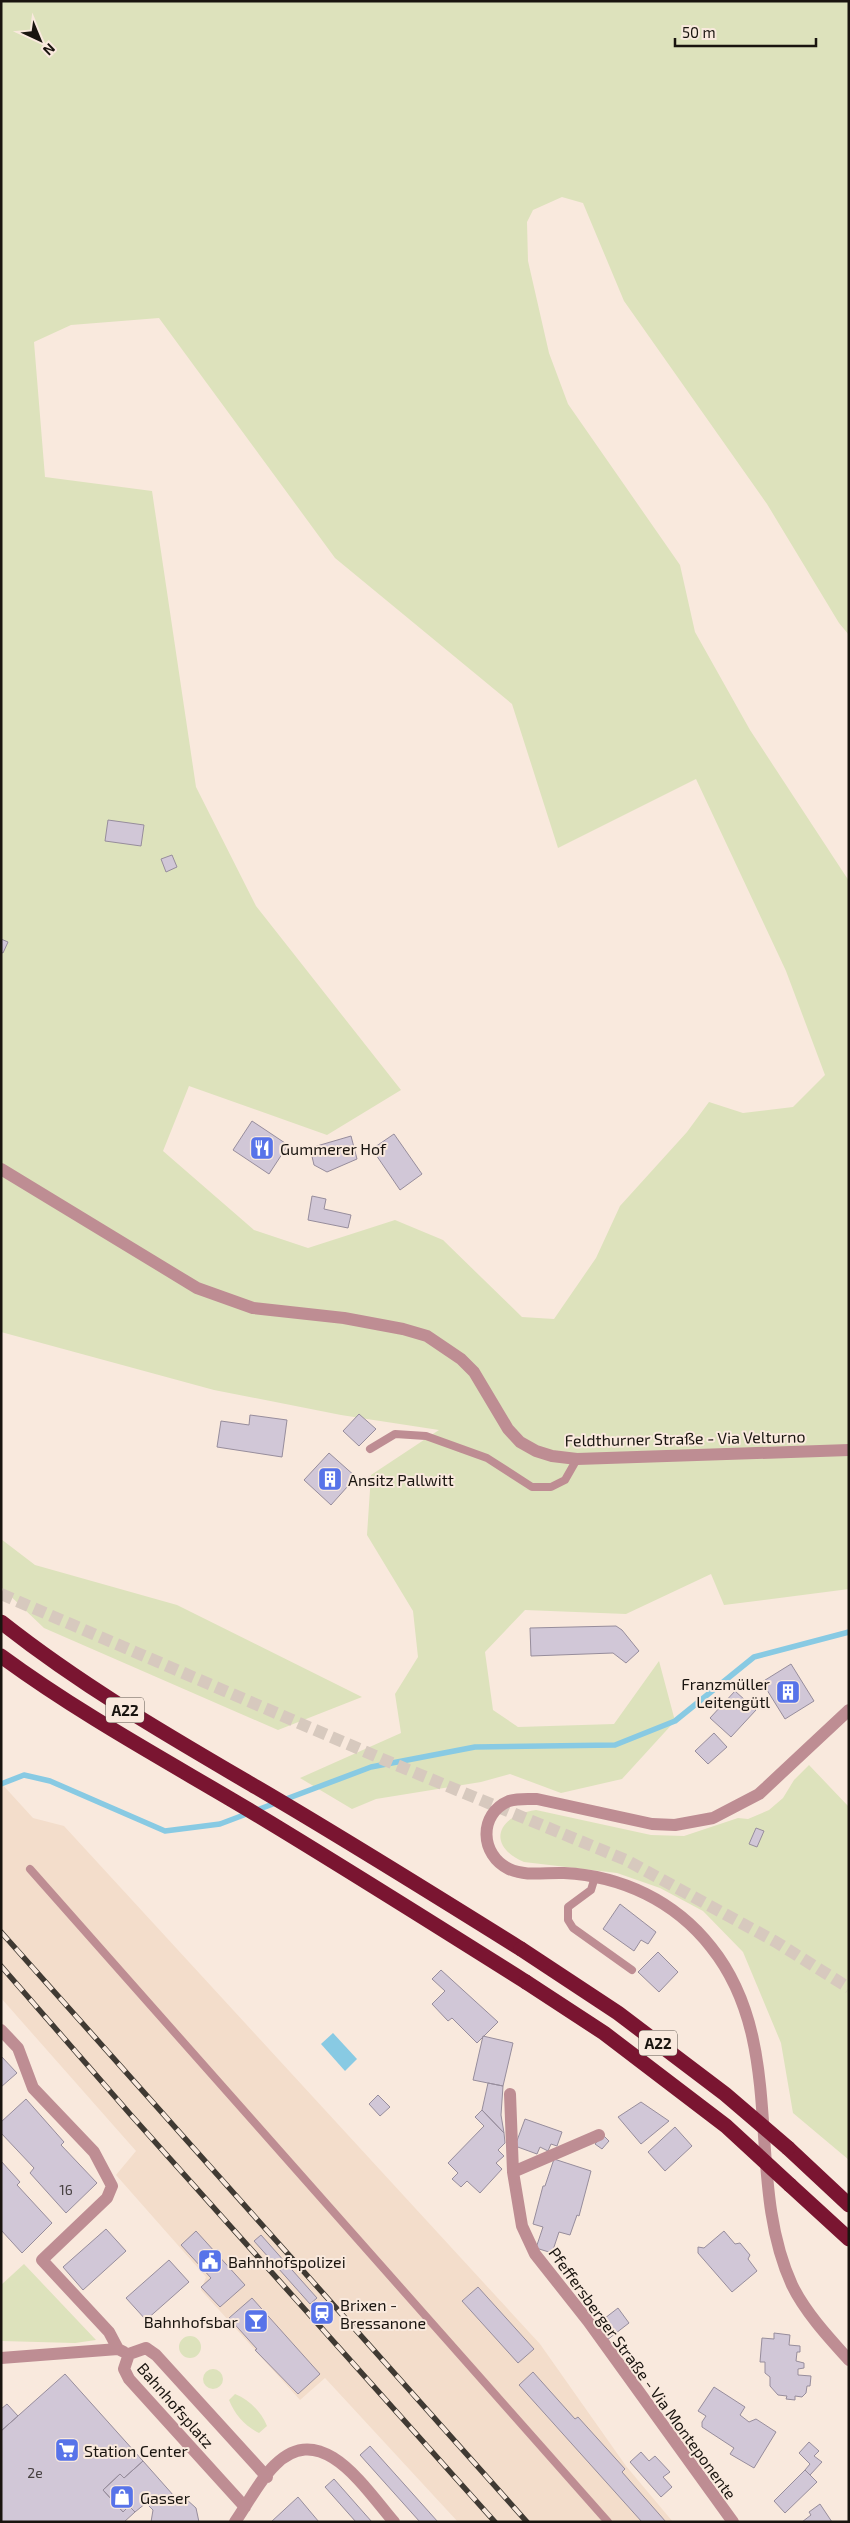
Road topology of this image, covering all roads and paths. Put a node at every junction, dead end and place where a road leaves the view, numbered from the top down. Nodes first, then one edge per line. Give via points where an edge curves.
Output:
1 (6, 1173) edge
2 (370, 1449) dead end
3 (849, 1450) edge
4 (576, 1460) junction
5 (1, 1622) edge
6 (1, 1656) edge
7 (849, 1710) edge
8 (30, 1869) dead end
9 (595, 1876) junction
10 (632, 1970) dead end
11 (1, 2030) edge
12 (510, 2094) dead end
13 (599, 2136) dead end
14 (513, 2172) junction
15 (849, 2205) edge
16 (849, 2239) edge
17 (123, 2351) junction
18 (1, 2358) edge
19 (849, 2360) edge
20 (267, 2477) junction
21 (245, 2507) junction
22 (235, 2522) edge
23 (394, 2522) edge
24 (608, 2522) edge
25 (732, 2522) edge

1 - 4 street, Feldthurner Straße - Via Velturno via 197,1288 253,1308 344,1318 427,1336 474,1372 508,1429 520,1442 536,1451
2 - 4 lane via 395,1434 426,1436 487,1458 532,1487 551,1487 565,1480
3 - 4 street, Feldthurner Straße - Via Velturno
5 - 15 highway, A22, bridge via 83,1683 158,1731 328,1830 618,2013 725,2094
6 - 16 highway, A22, bridge via 122,1738 302,1842 604,2033 726,2126
7 - 9 street via 759,1794 731,1810 694,1823 652,1824 522,1798 496,1810 487,1824 487,1843 500,1862 514,1870
8 - 24 lane
9 - 10 lane via 591,1890 568,1907 568,1920 583,1937
9 - 19 street via 646,1892 670,1908 712,1947 735,1985 748,2016 754,2044 772,2214 780,2250 792,2286 824,2333
11 - 17 street via 18,2048 34,2088 94,2152 112,2186 107,2198 42,2260
12 - 14 street, Pfeffersberger Straße - Via Monteponente
13 - 14 street
14 - 25 street, Pfeffersberger Straße - Via Monteponente via 522,2226 534,2254 588,2320
17 - 18 street
17 - 20 street, Bahnhofsplatz via 146,2348 156,2355
17 - 21 street, Bahnhofsplatz via 124,2369 129,2379
20 - 21 street
20 - 23 street via 274,2466 293,2453 318,2451 331,2455 348,2468
21 - 22 street

